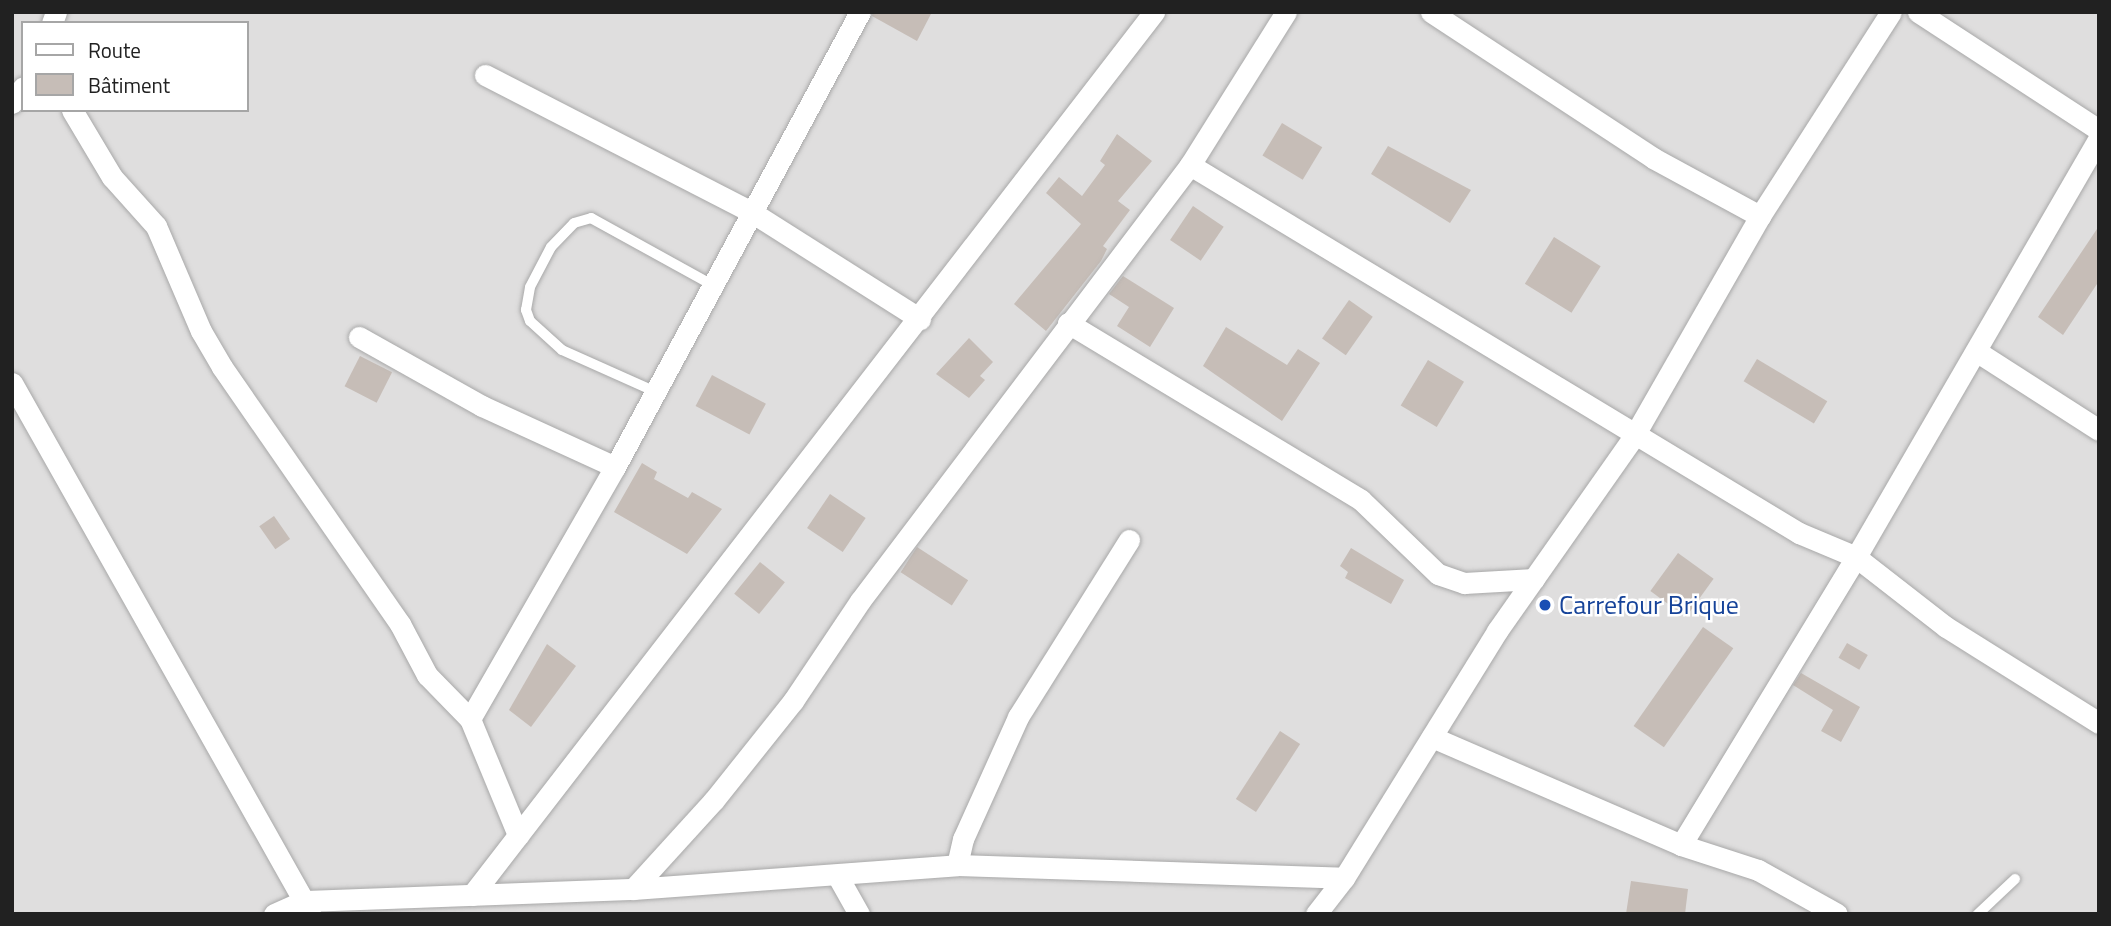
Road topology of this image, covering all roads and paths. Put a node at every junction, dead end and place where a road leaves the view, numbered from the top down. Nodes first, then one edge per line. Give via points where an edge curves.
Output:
1 (859, 12) edge
2 (1154, 12) edge
3 (1286, 12) edge
4 (1431, 12) edge
5 (1891, 12) edge
6 (1918, 12) edge
7 (485, 75) dead end
8 (73, 112) edge
9 (2099, 130) edge
10 (2099, 138) edge
11 (1190, 166) junction
12 (753, 213) junction
13 (1760, 216) junction
14 (714, 286) junction
15 (920, 319) junction
16 (1068, 323) junction
17 (359, 337) dead end
18 (1976, 351) junction
19 (12, 383) edge
20 (656, 392) junction
21 (2099, 430) edge
22 (1634, 436) junction
23 (615, 467) junction
24 (1129, 540) dead end
25 (1856, 557) junction
26 (1534, 579) junction
27 (470, 719) junction
28 (2099, 723) edge
29 (1433, 737) junction
30 (518, 835) junction
31 (1681, 845) junction
32 (957, 864) junction
33 (837, 875) junction
34 (1344, 878) junction
35 (2015, 879) dead end
36 (633, 888) junction
37 (472, 895) junction
38 (307, 907) edge
39 (1319, 912) edge
40 (274, 914) edge
41 (859, 914) edge
42 (1837, 914) edge
43 (1978, 914) edge

1 - 12 street
2 - 15 street
3 - 11 street
4 - 13 street via 1653,158
5 - 13 street
6 - 9 street
7 - 12 street
8 - 27 street via 112,177 156,226 222,368 400,624 427,675
10 - 18 street
11 - 16 street
11 - 22 street
12 - 14 street
12 - 15 street
13 - 22 street
14 - 20 street
14 - 20 lane via 591,218 574,223 551,247 530,287 526,310 530,321 562,350
15 - 30 street
16 - 26 street via 1362,500 1438,575 1464,583
16 - 36 street via 860,601 793,701 714,800
17 - 23 street via 482,407
18 - 21 street
18 - 25 street
19 - 38 street
20 - 23 street
22 - 25 street via 1799,533
22 - 26 street
23 - 27 street
24 - 32 street via 1018,717 963,839
25 - 28 street via 1946,627
25 - 31 street
26 - 29 street
27 - 30 street
29 - 31 street
29 - 34 street
30 - 37 street
31 - 42 street via 1758,870
32 - 33 street
32 - 34 street
33 - 36 street
33 - 41 street
34 - 39 street
35 - 43 lane
36 - 37 street
37 - 38 street
38 - 40 street

